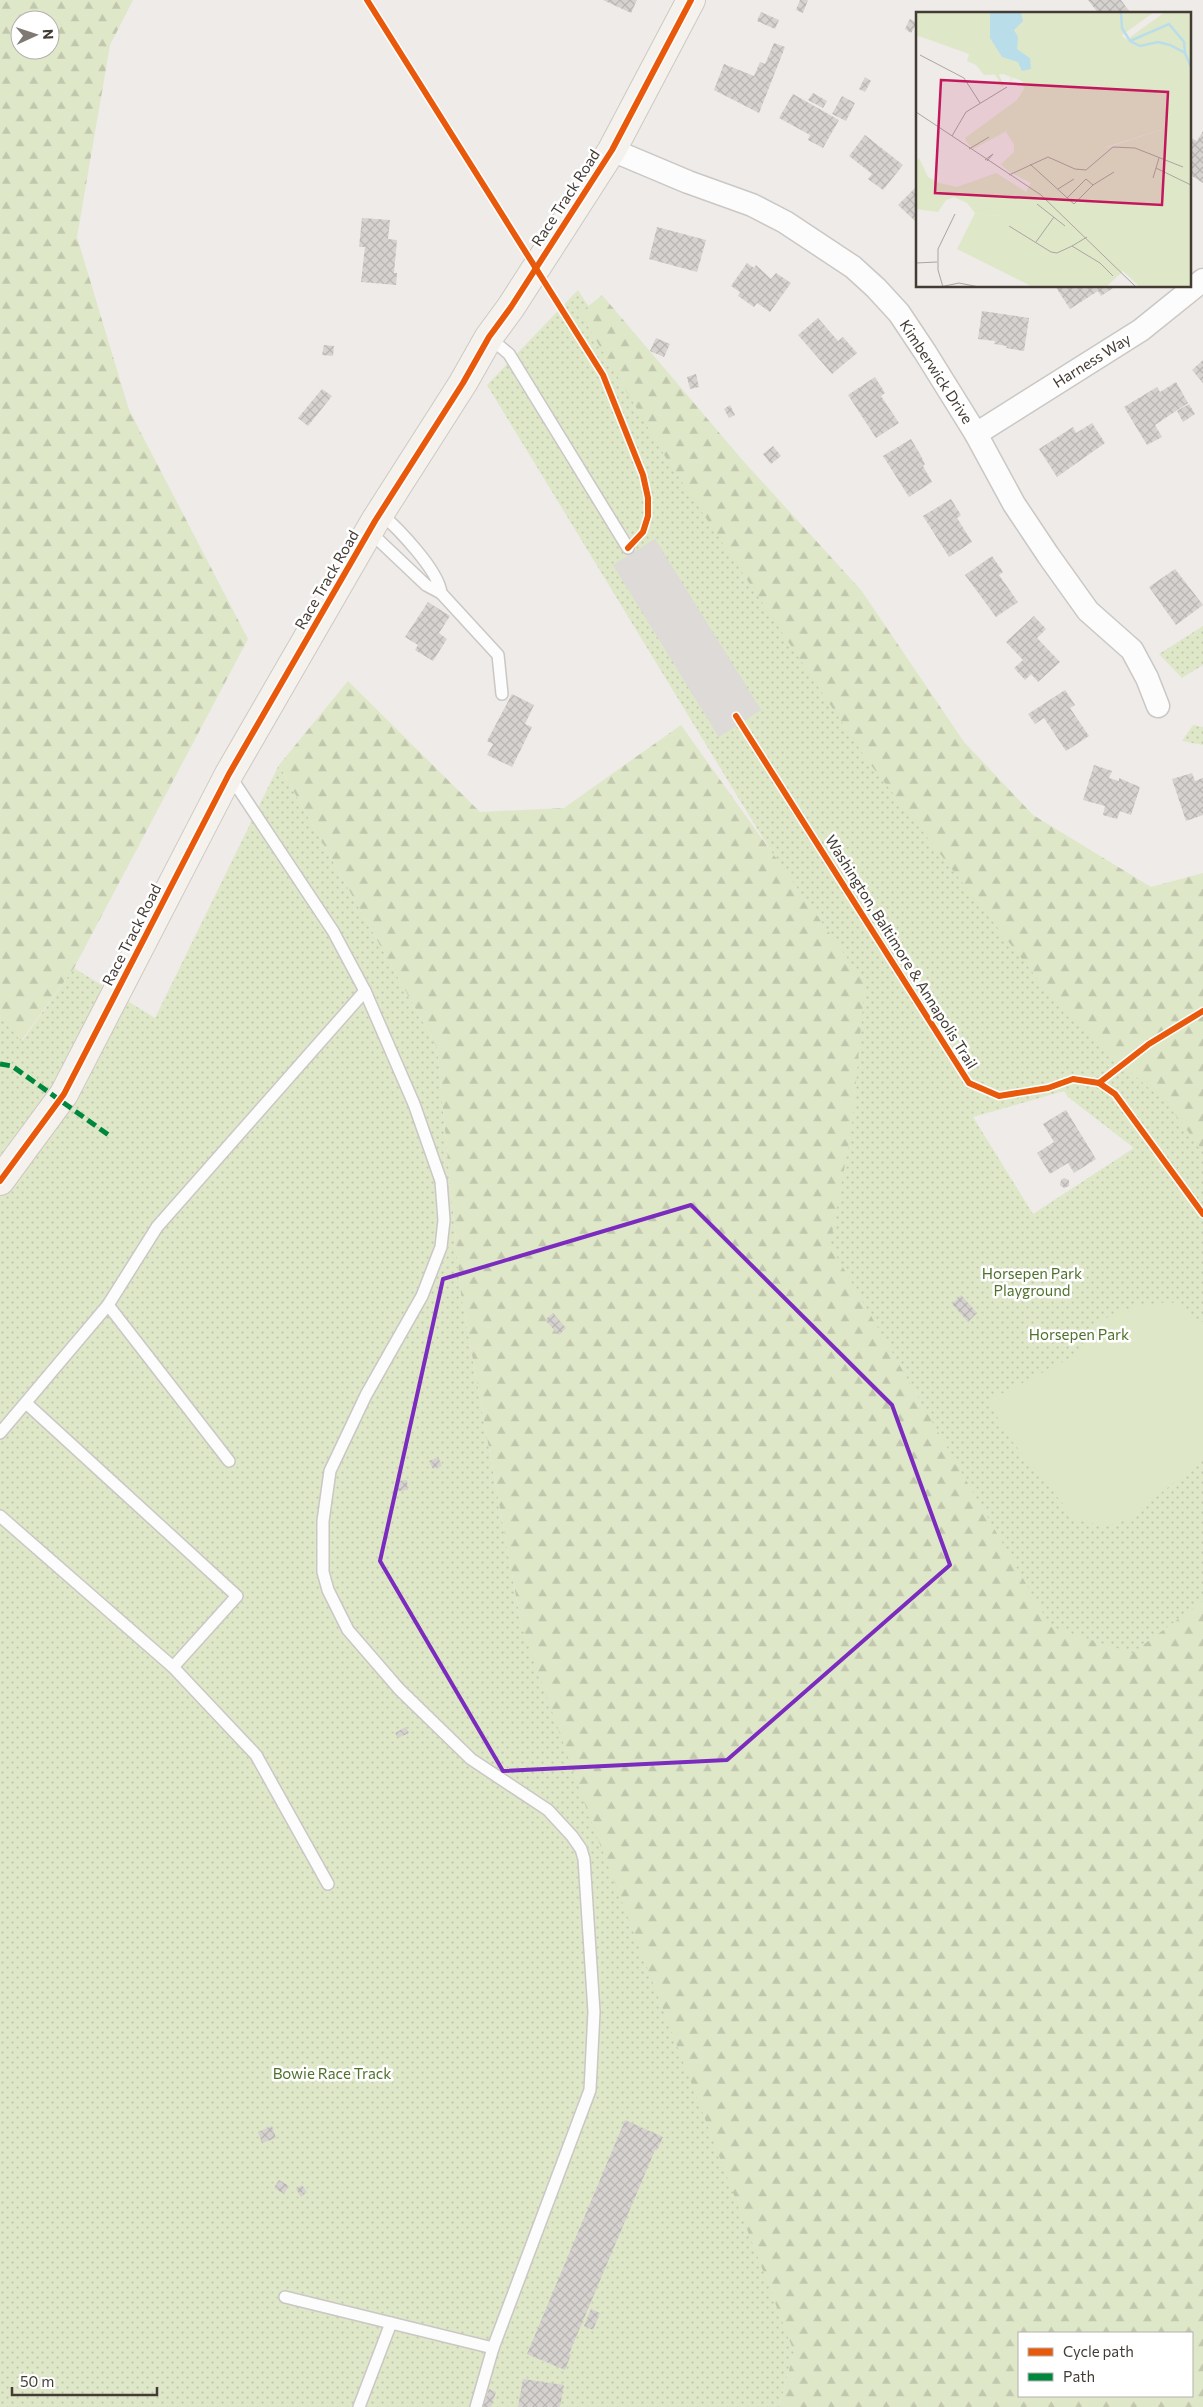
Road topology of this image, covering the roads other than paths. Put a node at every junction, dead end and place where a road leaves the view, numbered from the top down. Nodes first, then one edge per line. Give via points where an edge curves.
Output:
1 (691, 0) edge
2 (612, 150) junction
3 (1203, 280) edge
4 (489, 337) junction
5 (976, 434) junction
6 (375, 522) junction
7 (628, 548) dead end
8 (441, 594) junction
9 (502, 694) dead end
10 (1158, 706) dead end
11 (229, 774) junction
12 (365, 991) junction
13 (0, 1181) edge
14 (108, 1305) junction
15 (26, 1403) junction
16 (0, 1433) edge
17 (229, 1461) dead end
18 (0, 1516) edge
19 (172, 1667) junction
20 (328, 1884) dead end
21 (286, 2297) dead end
22 (391, 2323) junction
23 (494, 2348) junction
24 (359, 2407) edge
25 (476, 2407) edge

1 - 2 street, Race Track Road
2 - 4 street, Race Track Road
2 - 5 street, Kimberwick Drive via 785,222 853,267 899,313
3 - 5 street, Harness Way via 1141,330
4 - 6 street, Race Track Road
4 - 7 lane via 509,354
5 - 10 street, Kimberwick Drive via 1014,504 1088,610 1132,650 1148,678
6 - 8 lane via 426,585
6 - 8 lane via 401,531 417,549
6 - 11 street, Race Track Road
8 - 9 lane via 498,654
11 - 12 lane via 333,931
11 - 13 street, Race Track Road via 64,1094
12 - 14 lane via 157,1226
12 - 23 lane via 414,1104 434,1160 441,1181 444,1220 441,1247 422,1296 366,1395 330,1472 323,1521 323,1572 336,1610 378,1667 471,1759 548,1810 581,1849 585,1869 594,2012 590,2090
14 - 15 lane
14 - 17 lane
15 - 16 lane
15 - 19 lane via 237,1596
18 - 19 lane
19 - 20 lane via 256,1756
21 - 22 lane
22 - 23 lane
22 - 24 lane
23 - 25 lane

